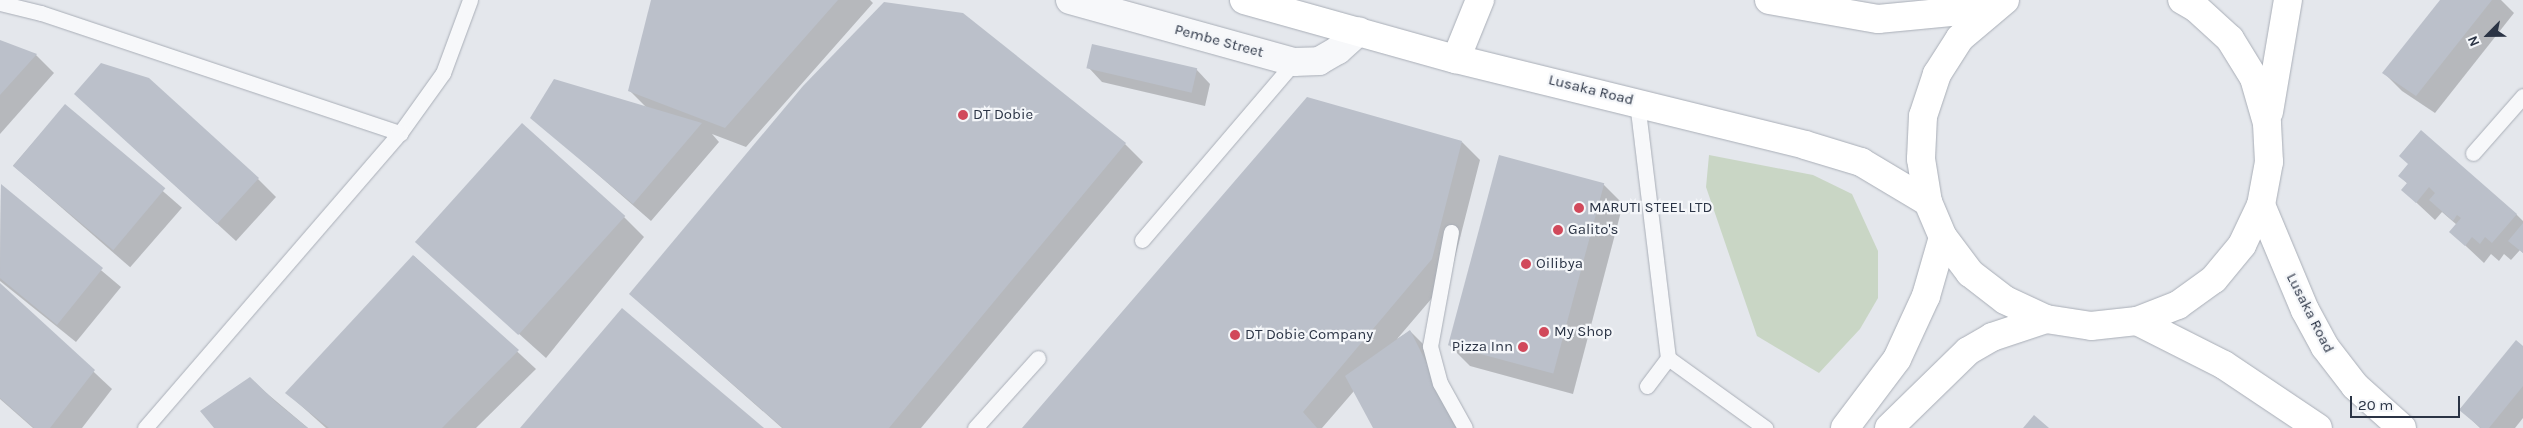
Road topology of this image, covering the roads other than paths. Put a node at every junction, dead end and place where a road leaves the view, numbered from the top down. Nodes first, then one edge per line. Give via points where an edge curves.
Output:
1 (470, 0) edge
2 (1070, 0) edge
3 (1244, 0) edge
4 (1480, 0) edge
5 (1769, 0) edge
6 (2182, 0) edge
7 (2288, 0) edge
8 (0, 3) edge
9 (1999, 4) edge
10 (1359, 31) junction
11 (1456, 59) junction
12 (1294, 62) junction
13 (2523, 96) edge
14 (1637, 102) junction
15 (2267, 123) junction
16 (400, 133) junction
17 (2473, 153) dead end
18 (1928, 202) junction
19 (2261, 205) junction
20 (1451, 232) dead end
21 (1943, 237) junction
22 (1142, 240) dead end
23 (2046, 319) junction
24 (2137, 321) junction
25 (1038, 358) dead end
26 (1668, 358) junction
27 (1647, 386) dead end
28 (145, 428) edge
29 (975, 428) edge
30 (1465, 428) edge
31 (1765, 428) edge
32 (1845, 428) edge
33 (1889, 428) edge
34 (2318, 428) edge
35 (2402, 428) edge

1 - 16 lane via 443,74
2 - 12 street, Pembe Street
3 - 10 main road, Lusaka Road
4 - 11 main road
5 - 9 main road via 1878,19
6 - 15 main road via 2196,8 2230,39 2254,78
7 - 15 main road
8 - 16 lane via 41,13
9 - 18 main road via 1960,38 1937,74 1923,124 1921,159
10 - 11 main road, Lusaka Road
10 - 12 street, Pembe Street via 1338,50 1319,61
11 - 14 main road, Lusaka Road
12 - 22 lane
13 - 17 lane
14 - 18 main road, Lusaka Road via 1861,162
14 - 26 lane
15 - 19 main road via 2269,162
16 - 28 lane
18 - 21 main road
19 - 24 main road via 2242,245 2214,279 2178,305
19 - 35 main road, Lusaka Road via 2305,310 2325,347 2355,386
20 - 30 lane via 1430,346 1440,383
21 - 23 main road via 1977,278 2005,300
21 - 32 main road via 1926,296 1897,359
23 - 24 main road via 2091,326
23 - 33 main road via 1992,337 1968,351
24 - 34 main road via 2224,365
25 - 29 lane
26 - 27 lane
26 - 31 lane

